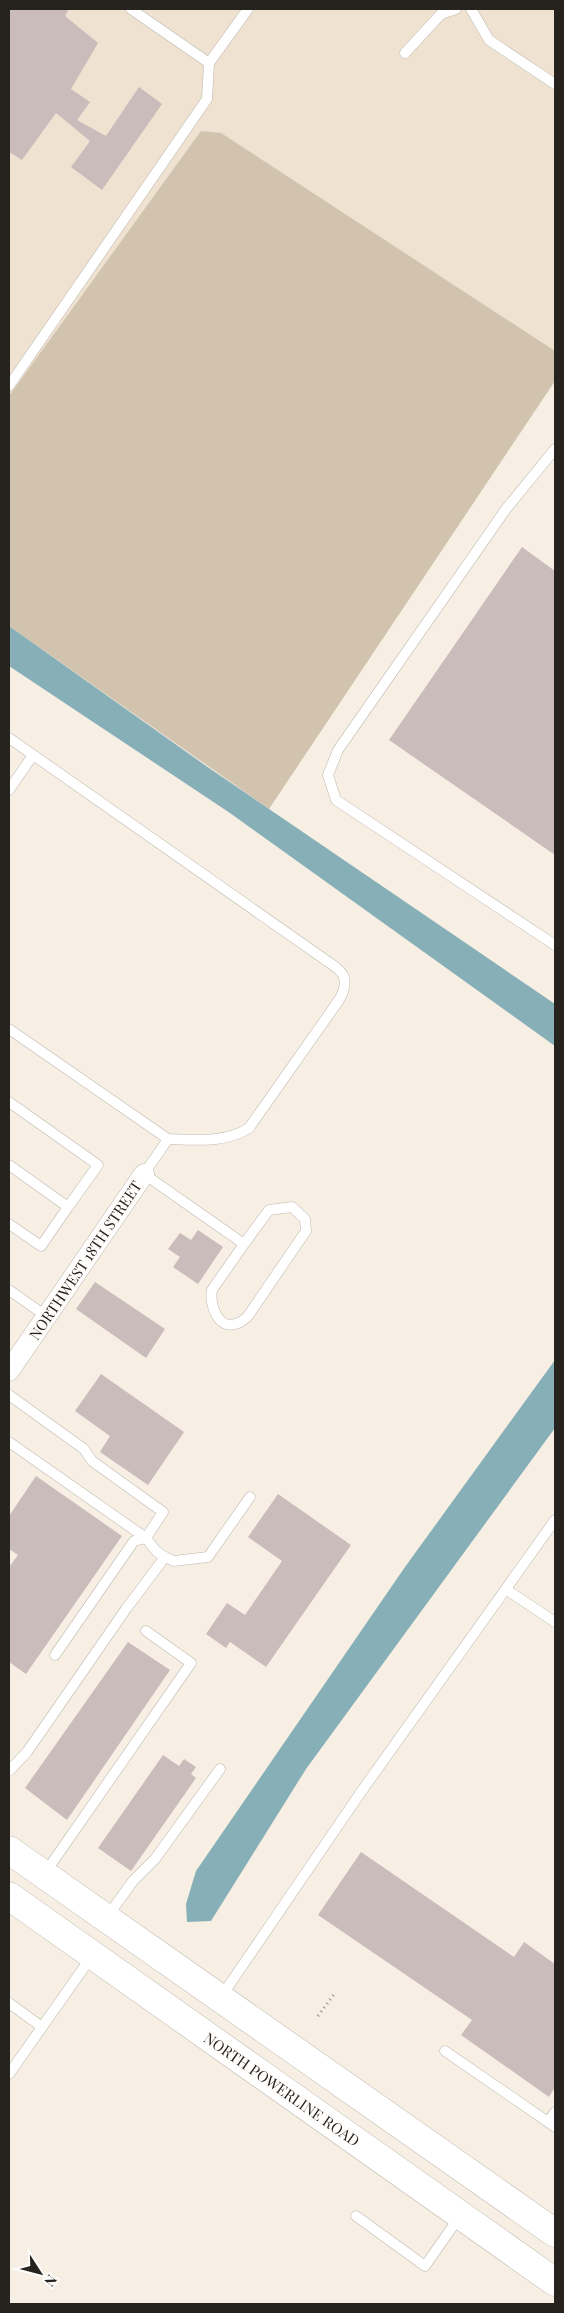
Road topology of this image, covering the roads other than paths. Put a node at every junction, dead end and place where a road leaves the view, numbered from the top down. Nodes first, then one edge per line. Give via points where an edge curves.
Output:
1 (130, 9) edge
2 (248, 9) edge
3 (456, 9) edge
4 (471, 9) edge
5 (405, 53) dead end
6 (209, 63) junction
7 (555, 84) edge
8 (9, 386) edge
9 (555, 450) edge
10 (9, 738) edge
11 (33, 755) junction
12 (9, 790) edge
13 (555, 945) edge
14 (9, 1029) edge
15 (9, 1102) edge
16 (168, 1139) junction
17 (9, 1165) edge
18 (144, 1174) junction
19 (68, 1207) junction
20 (9, 1224) edge
21 (244, 1244) junction
22 (9, 1290) edge
23 (46, 1316) junction
24 (12, 1359) edge
25 (9, 1395) edge
26 (9, 1442) edge
27 (250, 1496) dead end
28 (555, 1520) edge
29 (146, 1538) junction
30 (165, 1558) junction
31 (507, 1590) junction
32 (555, 1622) edge
33 (146, 1631) dead end
34 (55, 1655) dead end
35 (220, 1769) dead end
36 (9, 1771) edge
37 (9, 1850) edge
38 (44, 1874) junction
39 (9, 1896) edge
40 (106, 1918) junction
41 (88, 1952) junction
42 (220, 1998) junction
43 (9, 2003) edge
44 (42, 2027) junction
45 (445, 2051) dead end
46 (9, 2074) edge
47 (555, 2112) edge
48 (552, 2125) edge
49 (461, 2215) junction
50 (356, 2216) dead end
51 (555, 2233) edge
52 (555, 2282) edge

1 - 6 lane
2 - 6 lane
3 - 5 lane via 441,14
4 - 7 lane via 489,40
6 - 8 lane via 207,99
9 - 13 lane via 506,509 338,750 328,775 336,800
10 - 11 lane
11 - 12 lane
11 - 16 lane via 337,968 345,980 339,1000 249,1128 222,1138
14 - 16 lane
15 - 19 lane via 98,1165
16 - 18 lane
17 - 19 lane
18 - 21 lane
18 - 23 street, NORTHWEST 18TH STREET
19 - 20 lane via 41,1246
21 - 21 lane via 212,1290 210,1298 214,1313 231,1325 248,1316 306,1231 305,1219 292,1207 269,1210
22 - 23 lane
23 - 24 street, NORTHWEST 18TH STREET
25 - 29 lane via 163,1512
26 - 29 lane
27 - 30 lane via 208,1557 174,1561
28 - 31 lane
29 - 30 lane
29 - 34 lane via 134,1541
30 - 36 lane via 27,1752
31 - 32 lane
31 - 42 lane via 361,1792
33 - 38 lane via 191,1663
35 - 40 lane
37 - 38 main road
38 - 40 main road
39 - 41 main road, NORTH POWERLINE ROAD
40 - 42 main road
41 - 42 main road via 112,1947 188,2001 199,2004
41 - 44 lane
41 - 49 main road, NORTH POWERLINE ROAD
42 - 51 main road
43 - 44 lane
44 - 46 lane
45 - 48 lane
47 - 48 lane
49 - 50 lane via 425,2266
49 - 52 main road, NORTH POWERLINE ROAD

